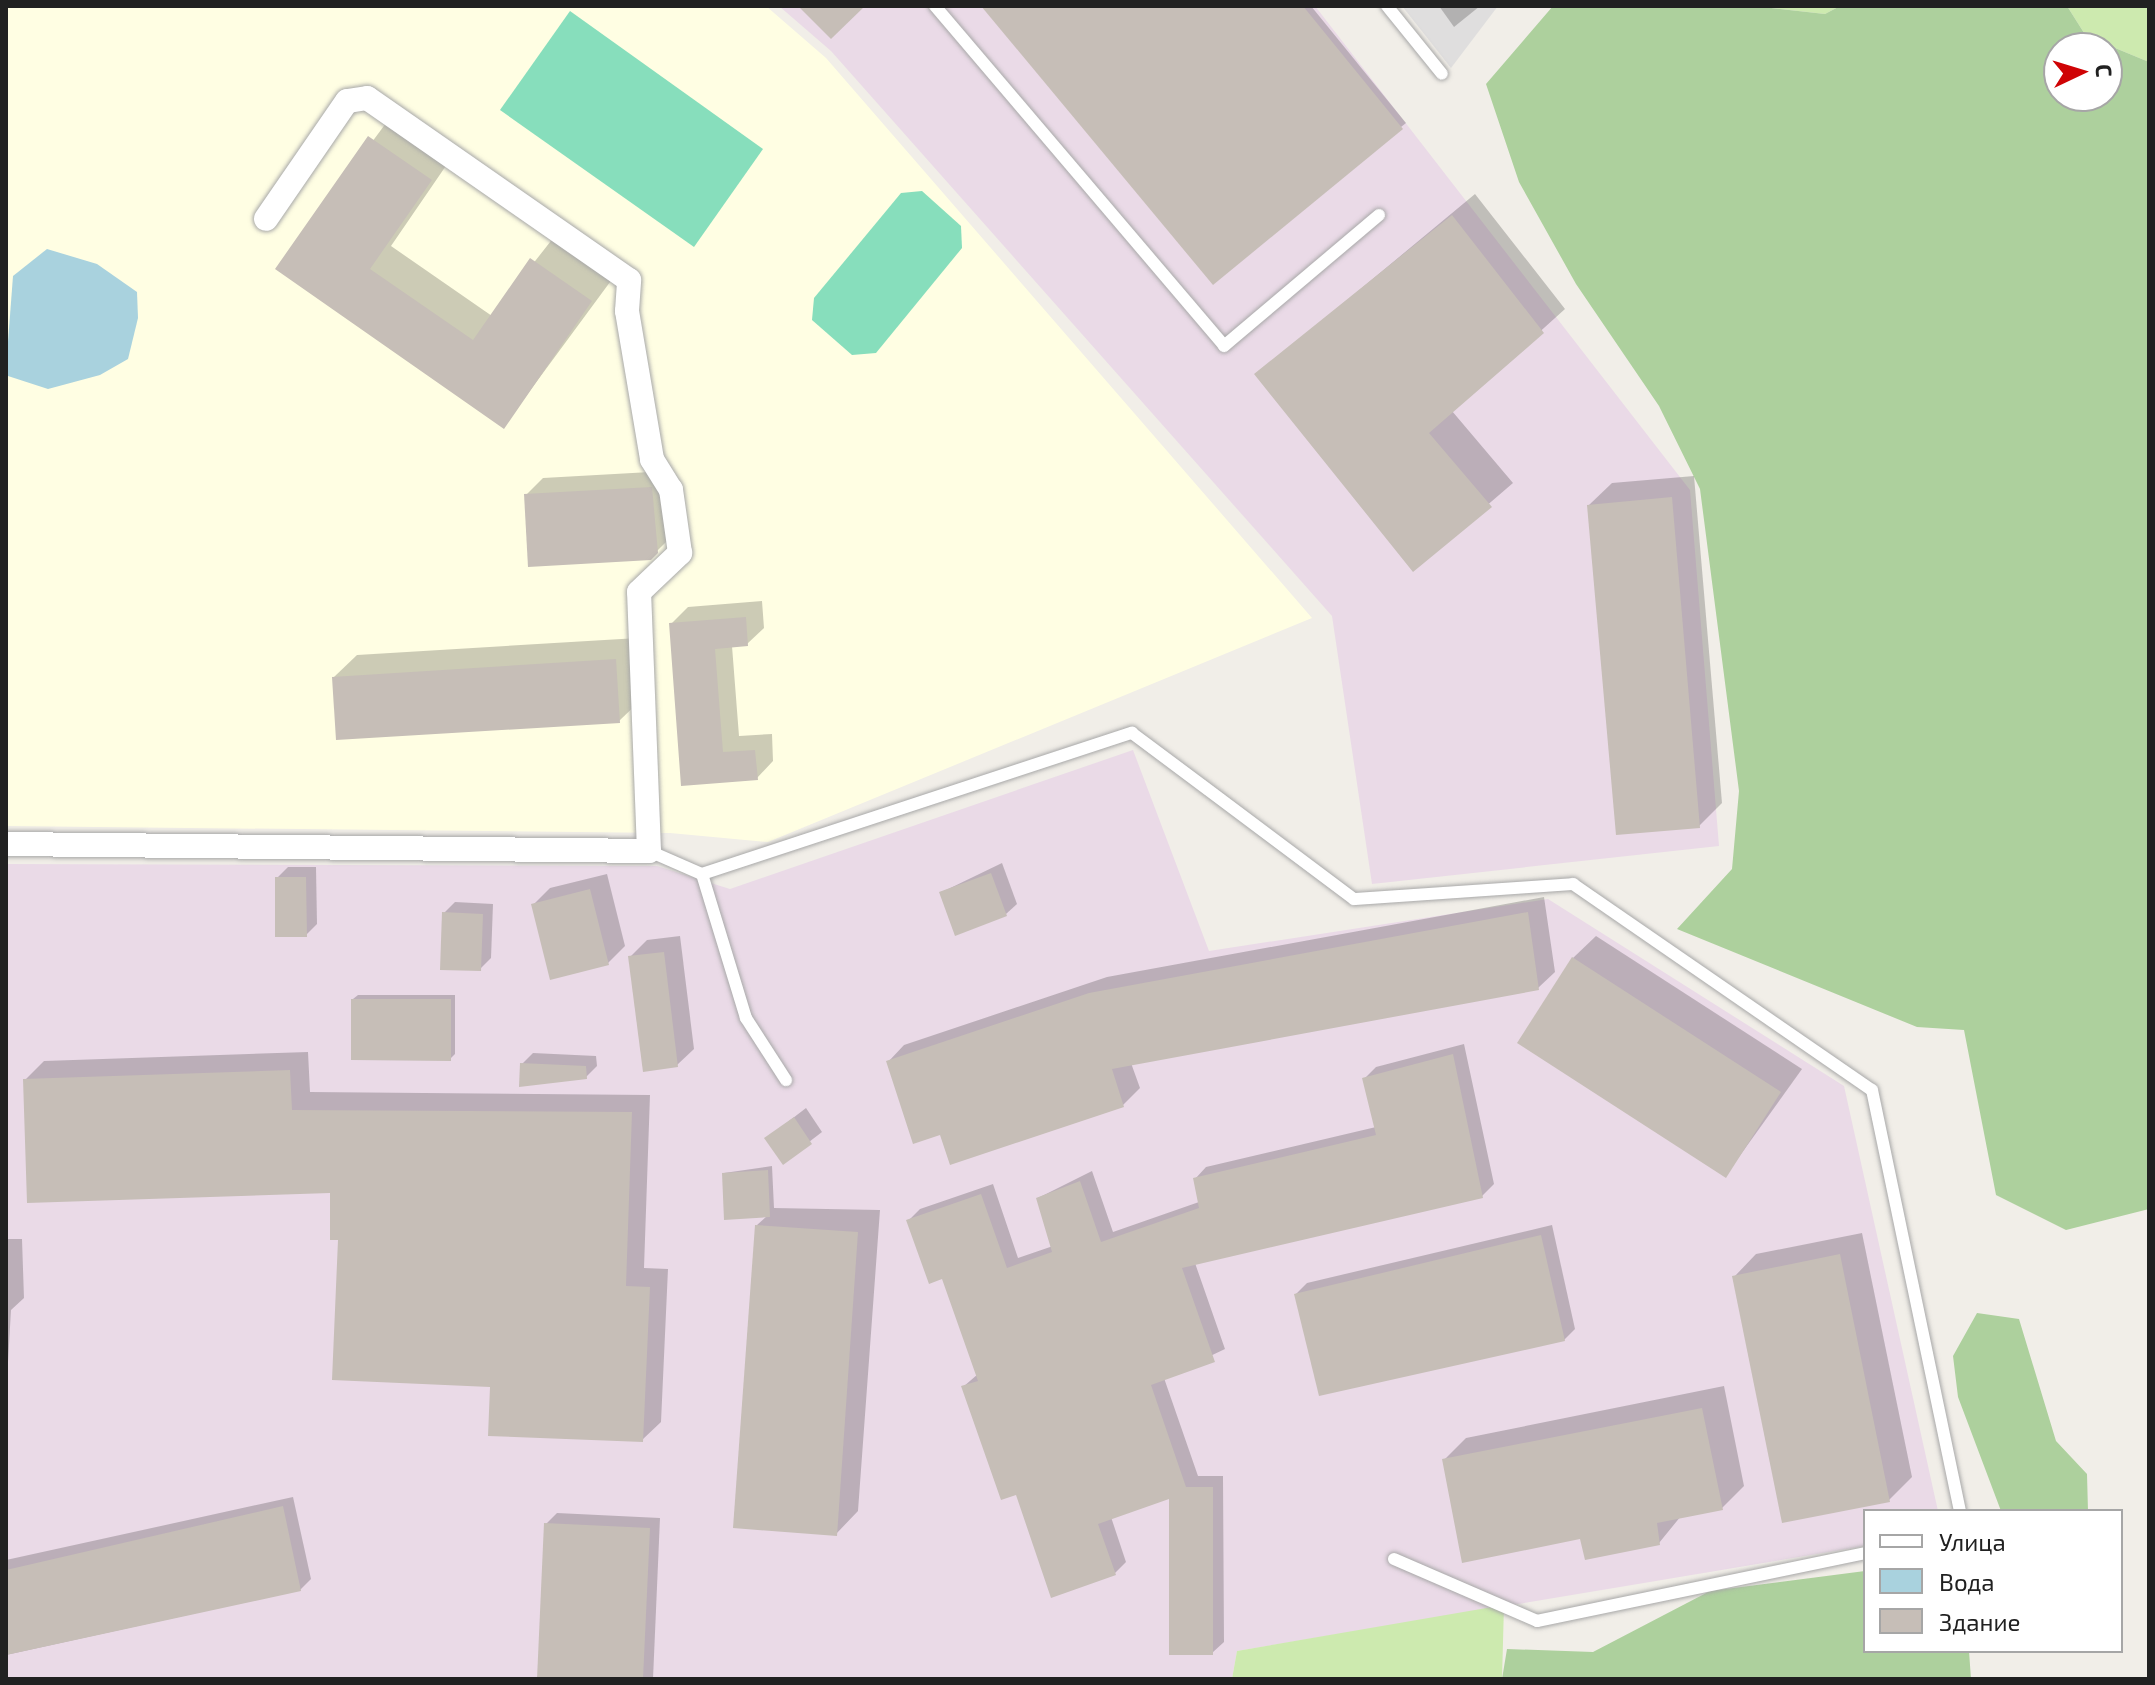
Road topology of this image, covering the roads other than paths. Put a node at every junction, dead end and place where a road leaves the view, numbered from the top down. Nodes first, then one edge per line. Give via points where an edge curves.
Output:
1 (935, 6) edge
2 (1387, 6) edge
3 (1442, 74) dead end
4 (1379, 215) dead end
5 (266, 219) dead end
6 (6, 844) edge
7 (649, 851) junction
8 (702, 874) junction
9 (786, 1080) dead end
10 (1960, 1509) edge
11 (1863, 1553) edge
12 (1394, 1559) dead end

1 - 4 lane via 1224,346
2 - 3 lane
5 - 7 street via 347,101 367,98 629,280 627,311 652,459 671,490 680,553 639,592
6 - 7 street
7 - 8 lane
8 - 9 lane via 746,1018
8 - 10 lane via 1132,733 1354,899 1573,884 1872,1090
11 - 12 lane via 1537,1621

